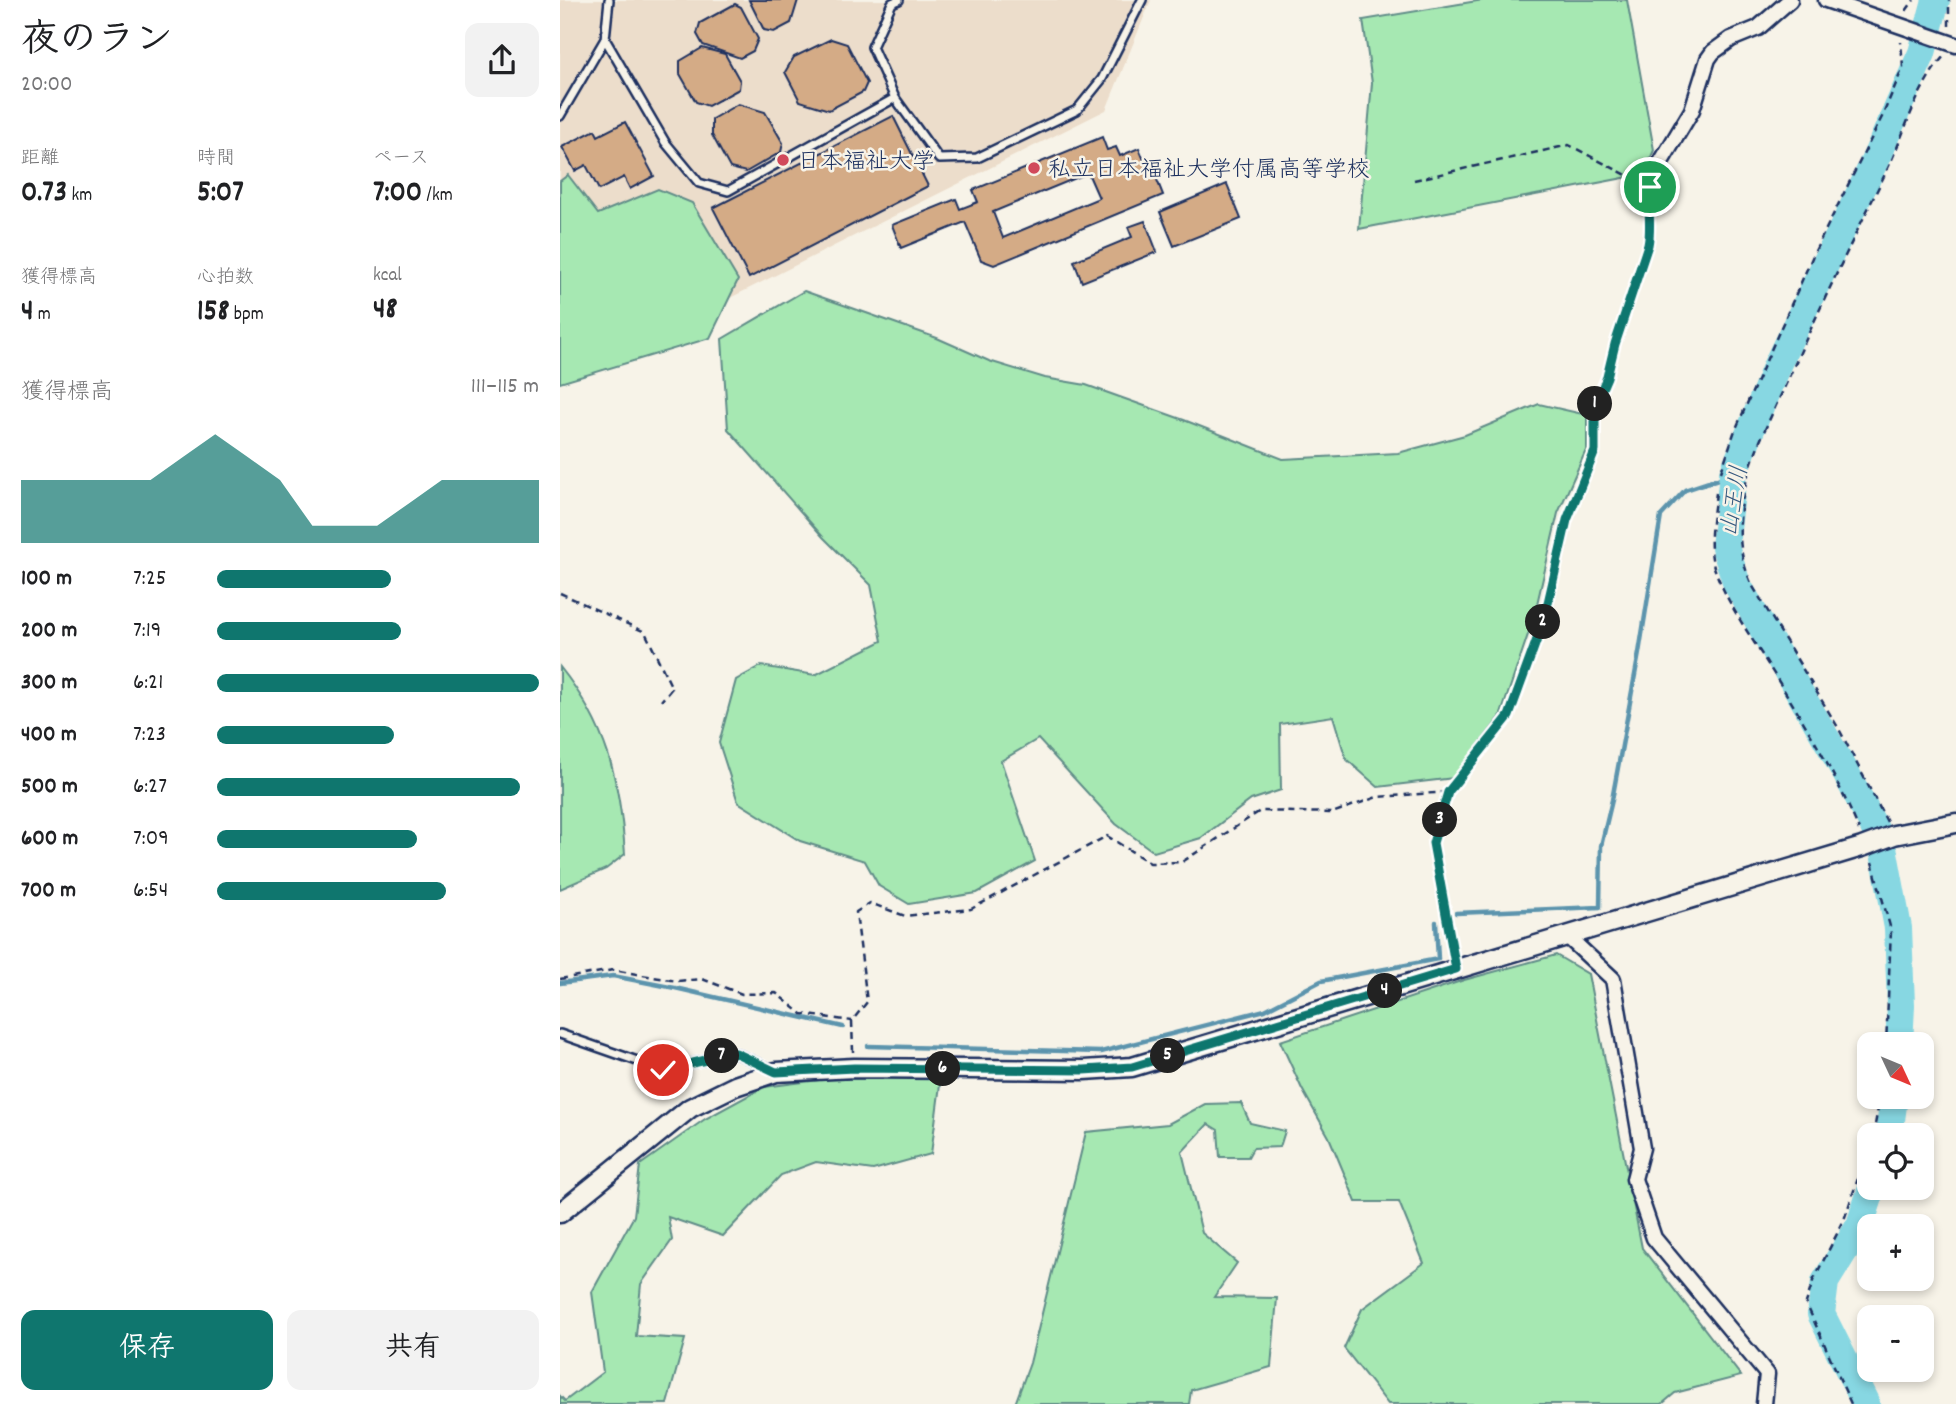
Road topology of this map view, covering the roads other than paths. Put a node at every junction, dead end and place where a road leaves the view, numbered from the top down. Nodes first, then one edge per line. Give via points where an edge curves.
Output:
1 (608, 0) edge
2 (899, 0) edge
3 (1142, 0) edge
4 (1790, 0) edge
5 (1826, 0) edge
6 (605, 39) junction
7 (1952, 43) edge
8 (895, 98) junction
9 (560, 116) edge
10 (1650, 187) road end
11 (1956, 823) edge
12 (1567, 936) junction
13 (560, 1034) edge
14 (776, 1072) junction
15 (560, 1213) edge
16 (1765, 1404) edge

1 - 6 lane
2 - 8 lane via 892,4 872,47
3 - 8 lane via 1102,79 1077,110 977,158 939,159
4 - 10 street via 1758,28 1713,52 1692,110
5 - 7 street
6 - 8 lane via 665,142 699,183 728,191
6 - 9 lane
11 - 12 street via 1894,835
12 - 14 street via 1132,1067
12 - 16 street via 1613,979 1642,1148 1634,1179 1654,1238 1767,1374
13 - 14 lane via 663,1070 736,1053
14 - 15 street via 690,1108

